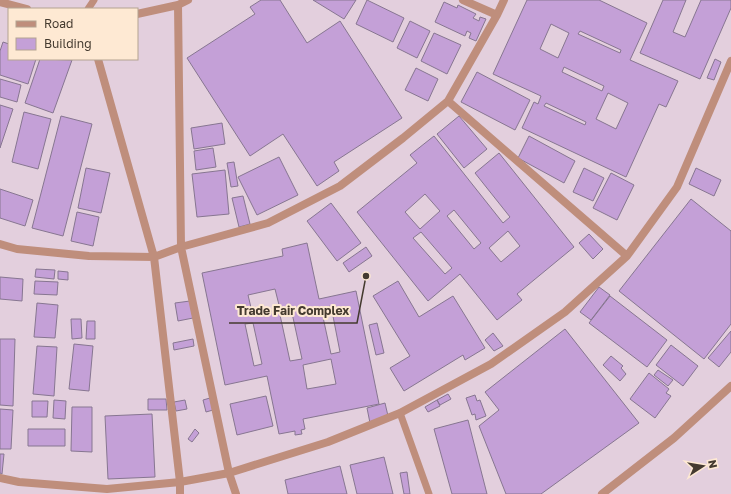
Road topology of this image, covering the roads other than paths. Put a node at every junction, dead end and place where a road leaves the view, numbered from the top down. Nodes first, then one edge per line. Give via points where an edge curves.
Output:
1 (188, 0) edge
2 (463, 0) edge
3 (504, 0) edge
4 (0, 2) edge
5 (178, 5) junction
6 (23, 8) edge
7 (138, 14) edge
8 (497, 15) junction
9 (98, 60) edge
10 (731, 61) edge
11 (448, 101) junction
12 (0, 244) edge
13 (181, 247) junction
14 (154, 256) junction
15 (628, 256) junction
16 (731, 386) edge
17 (400, 413) junction
18 (229, 473) junction
19 (0, 478) edge
20 (180, 482) junction
21 (180, 494) edge
22 (236, 494) edge
23 (429, 494) edge
24 (602, 494) edge

1 - 5 street
2 - 8 street
3 - 8 street
4 - 6 street
5 - 7 street
5 - 13 street
8 - 11 street
9 - 14 street
10 - 15 street via 677,187
11 - 13 street via 340,186 268,223
11 - 15 street
12 - 14 street via 17,249 89,256
13 - 14 street
13 - 18 street
14 - 20 street
15 - 17 street via 565,312 491,364
16 - 24 street via 674,438
17 - 18 street via 328,442
17 - 23 lane
18 - 20 street
18 - 22 street
19 - 20 street via 19,482 107,488
20 - 21 street

